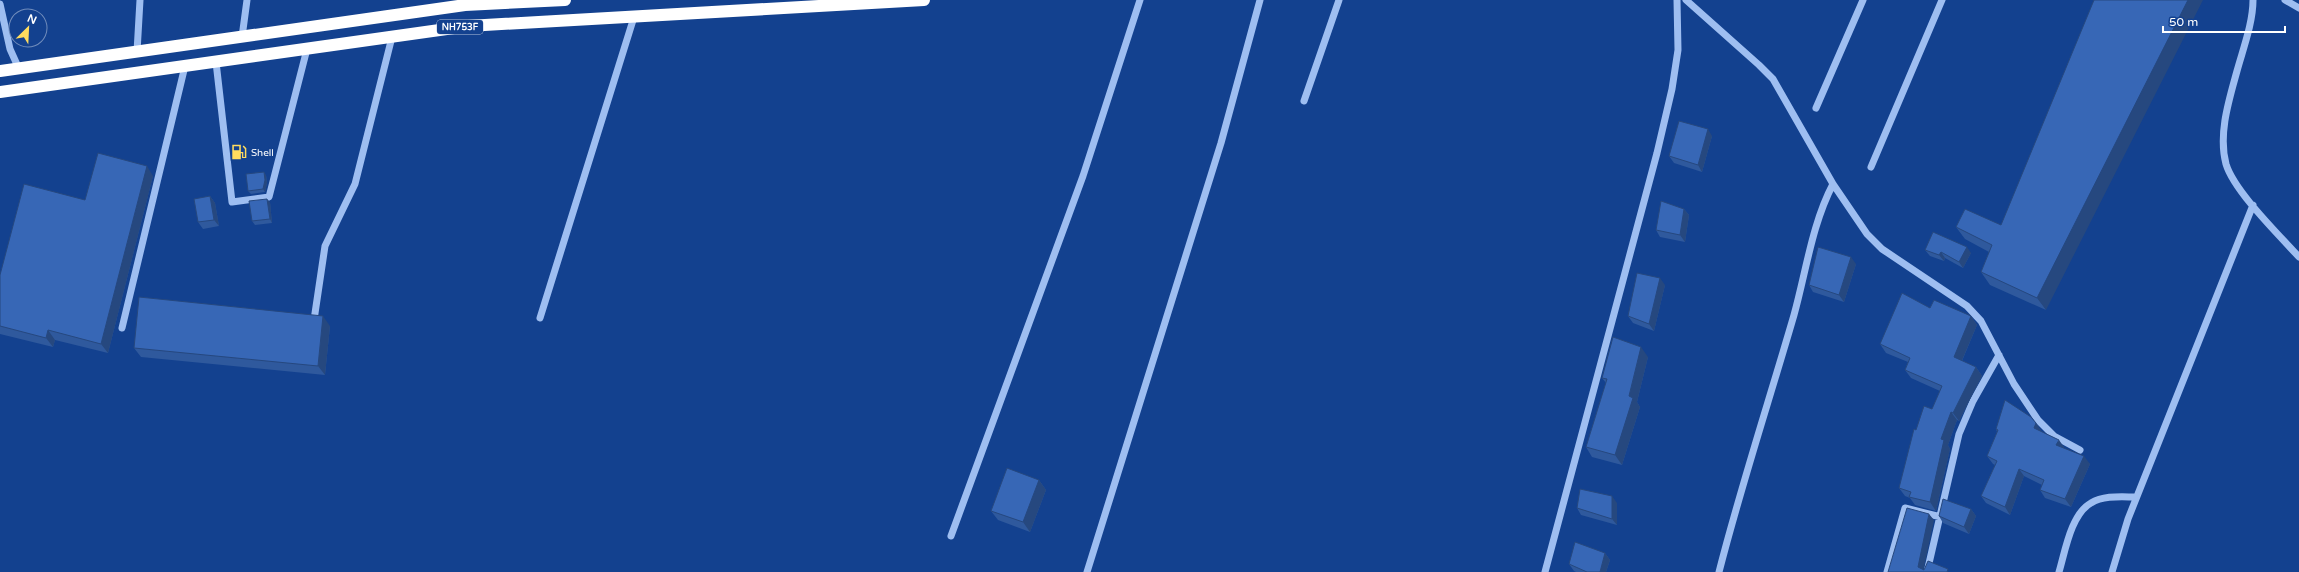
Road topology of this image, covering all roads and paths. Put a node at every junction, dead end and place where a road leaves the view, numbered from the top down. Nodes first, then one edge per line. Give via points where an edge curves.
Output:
1 (140, 0) edge
2 (247, 0) edge
3 (565, 0) edge
4 (924, 0) edge
5 (1140, 0) edge
6 (1260, 0) edge
7 (1339, 0) edge
8 (1677, 0) edge
9 (1686, 0) edge
10 (1863, 0) edge
11 (1942, 0) edge
12 (2253, 0) edge
13 (2285, 0) edge
14 (0, 4) edge
15 (2299, 8) edge
16 (634, 17) junction
17 (242, 37) junction
18 (392, 37) junction
19 (307, 48) junction
20 (137, 52) junction
21 (216, 62) junction
22 (185, 66) junction
23 (19, 69) junction
24 (0, 71) edge
25 (0, 92) edge
26 (1304, 101) dead end
27 (1816, 108) dead end
28 (1871, 167) dead end
29 (1833, 184) junction
30 (2253, 205) junction
31 (2299, 257) edge
32 (540, 318) dead end
33 (314, 320) edge
34 (122, 328) dead end
35 (1999, 355) junction
36 (2080, 450) dead end
37 (2136, 497) junction
38 (1941, 517) junction
39 (951, 536) dead end
40 (1087, 572) edge
41 (1545, 572) edge
42 (1719, 572) edge
43 (1887, 572) edge
44 (1927, 572) edge
45 (2059, 572) edge
46 (2112, 572) edge

1 - 20 street
2 - 17 street
3 - 17 highway, NH753F via 465,5
4 - 16 highway, NH753F
5 - 39 street via 1083,176
6 - 40 street via 1221,143
7 - 26 street
8 - 41 street via 1678,50 1672,89
9 - 29 street via 1773,79
10 - 27 street
11 - 28 street
12 - 30 street via 2227,109 2223,143 2226,165
13 - 15 street
14 - 23 street via 10,49
16 - 18 highway, NH753F via 468,26
16 - 32 street
17 - 20 highway, NH753F
18 - 19 highway, NH753F
18 - 33 street via 355,184 325,246
19 - 21 highway, NH753F
19 - 21 street via 269,197 232,202
20 - 23 highway, NH753F
21 - 22 highway, NH753F
22 - 25 highway, NH753F
22 - 34 street
23 - 24 highway, NH753F
29 - 35 street via 1867,234 1882,249 1967,306 1981,321
29 - 42 street via 1817,223 1805,275
30 - 31 street
30 - 37 street
35 - 36 street via 2038,420 2054,436
35 - 38 street via 1964,419
37 - 45 street via 2110,497 2090,503 2077,518 2070,533
37 - 46 street
38 - 43 street via 1905,508
38 - 44 street

